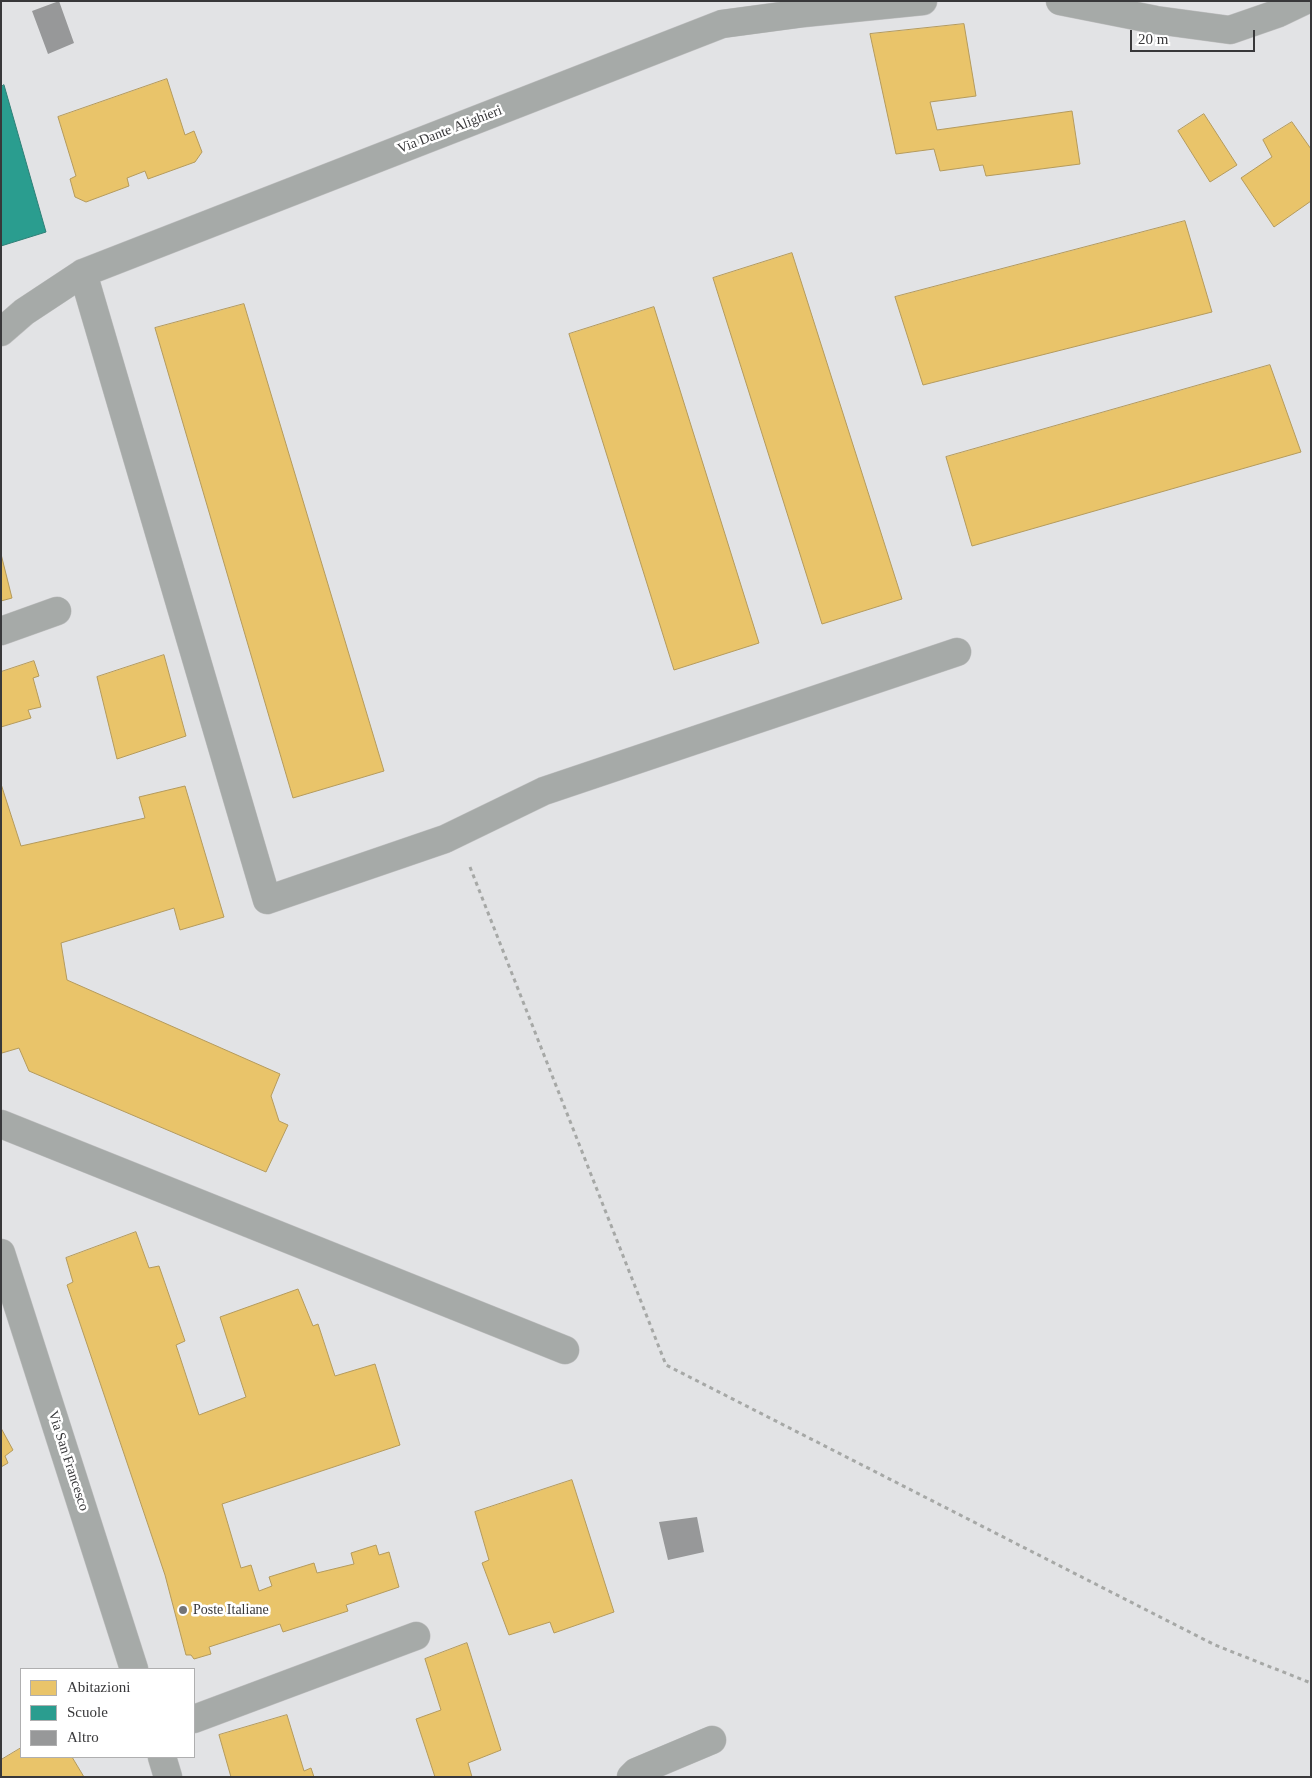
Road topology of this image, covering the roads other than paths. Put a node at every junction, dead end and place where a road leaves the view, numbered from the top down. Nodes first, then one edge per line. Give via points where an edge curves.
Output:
1 (923, 1) edge
2 (1060, 1) edge
3 (1304, 1) edge
4 (83, 273) junction
5 (1, 332) edge
6 (57, 611) dead end
7 (1, 631) edge
8 (957, 652) dead end
9 (1, 1124) edge
10 (1, 1253) edge
11 (564, 1350) dead end
12 (416, 1636) dead end
13 (134, 1668) edge
14 (195, 1719) edge
15 (712, 1740) dead end
16 (162, 1758) edge
17 (168, 1777) edge
18 (632, 1777) edge

1 - 4 street, Via Dante Alighieri via 722,24
2 - 3 street via 1156,20 1230,30
4 - 5 street, Via Dante Alighieri via 24,312
4 - 8 street via 267,900 457,834 544,792
6 - 7 street
9 - 11 street
10 - 13 street, Via San Francesco
12 - 14 street
15 - 18 street via 636,1772
16 - 17 street

